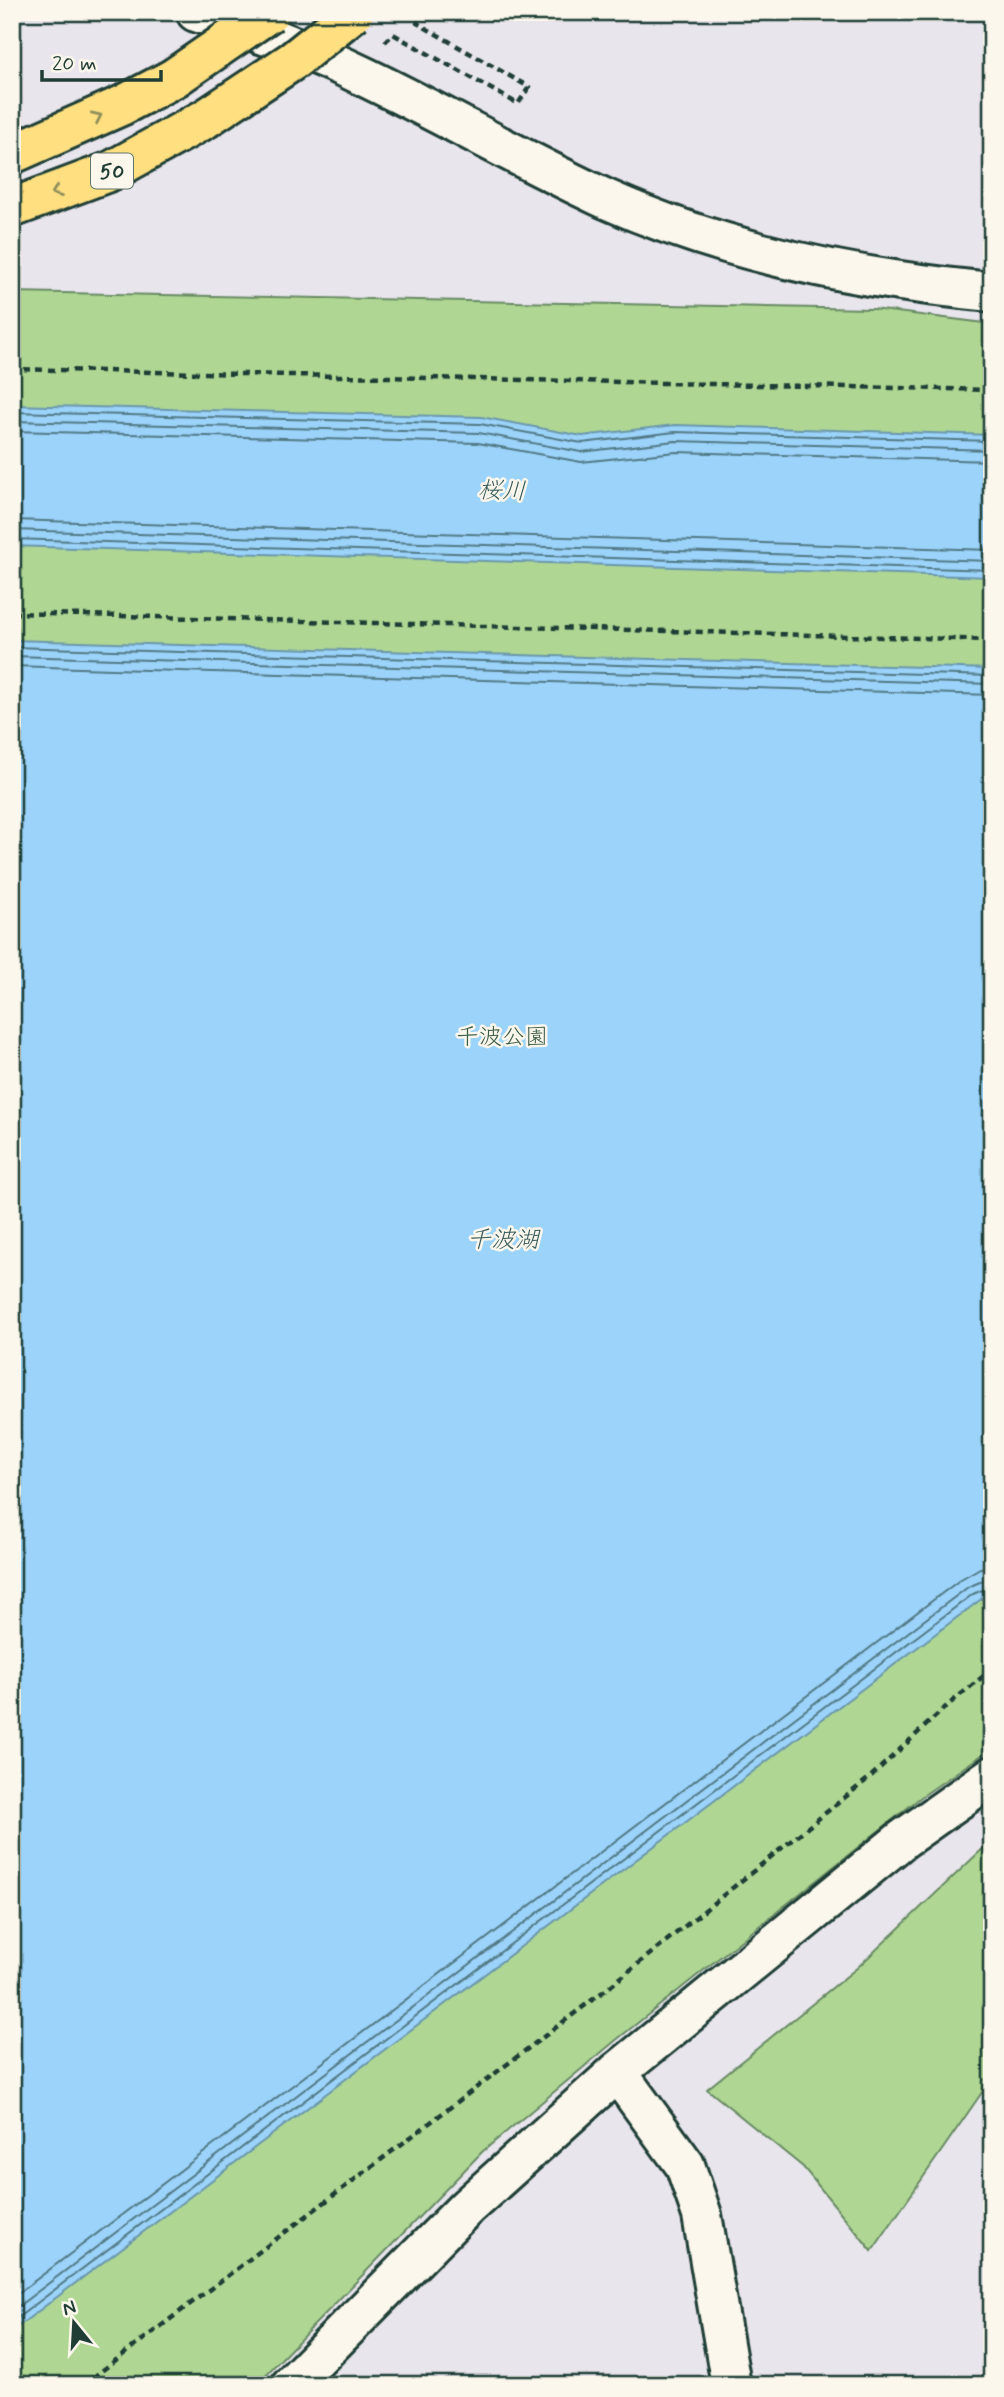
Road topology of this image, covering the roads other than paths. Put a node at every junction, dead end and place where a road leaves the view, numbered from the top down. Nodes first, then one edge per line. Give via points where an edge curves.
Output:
1 (196, 12) edge
2 (270, 12) edge
3 (354, 12) edge
4 (12, 154) edge
5 (12, 208) edge
6 (992, 292) edge
7 (992, 1776) edge
8 (617, 2072) junction
9 (291, 2385) edge
10 (731, 2385) edge

1 - 6 street via 265,34 365,76 609,200 731,245 921,285
4 -> 2 main road, 50, bridge via 174,78
3 -> 5 main road, 50, bridge via 294,60 205,119 111,171
7 - 8 street via 903,1839
8 - 9 street via 467,2207
8 - 10 street via 685,2165 702,2215

